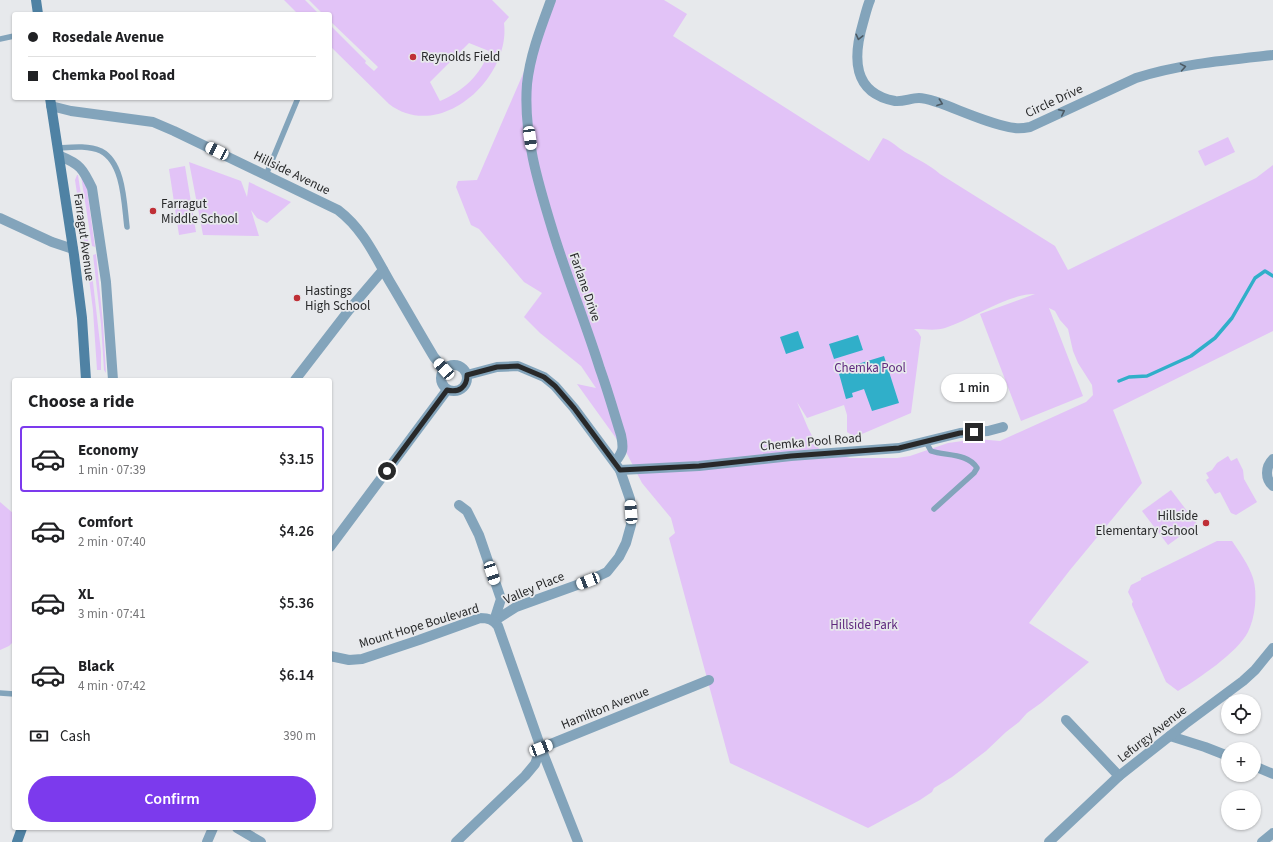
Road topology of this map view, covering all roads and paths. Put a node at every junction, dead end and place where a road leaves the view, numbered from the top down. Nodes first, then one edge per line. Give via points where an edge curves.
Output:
1 (36, 0) edge
2 (551, 0) edge
3 (870, 0) edge
4 (38, 12) edge
5 (12, 36) edge
6 (0, 39) edge
7 (1273, 55) edge
8 (297, 100) edge
9 (51, 102) edge
10 (59, 152) junction
11 (266, 175) junction
12 (0, 218) edge
13 (127, 227) dead end
14 (73, 249) junction
15 (383, 270) junction
16 (444, 369) junction
17 (467, 375) junction
18 (86, 378) edge
19 (113, 378) edge
20 (297, 378) edge
21 (447, 390) junction
22 (1003, 427) dead end
23 (926, 442) junction
24 (1273, 459) edge
25 (617, 466) junction
26 (1273, 486) edge
27 (459, 505) dead end
28 (934, 509) dead end
29 (332, 544) edge
30 (494, 621) junction
31 (1273, 648) edge
32 (332, 656) edge
33 (709, 680) dead end
34 (0, 693) edge
35 (12, 694) edge
36 (1066, 720) dead end
37 (1170, 736) junction
38 (541, 748) junction
39 (1221, 753) edge
40 (1261, 769) edge
41 (1273, 774) edge
42 (1119, 776) junction
43 (21, 830) edge
44 (212, 830) edge
45 (240, 830) edge
46 (1273, 833) edge
47 (17, 842) edge
48 (207, 842) edge
49 (261, 842) edge
50 (456, 842) edge
51 (578, 842) edge
52 (1049, 842) edge
53 (1262, 842) edge

1 - 4 main road
2 - 25 street, Farlane Drive via 530,62 527,84 528,122 536,175 623,443 623,453
3 -> 7 street, Circle Drive via 857,47 857,63 860,77 873,93 896,101 919,98 932,100 1016,128 1030,127 1124,83 1154,72
5 - 6 lane
8 - 11 lane
9 - 10 main road, Farragut Avenue
9 - 11 street, Hillside Avenue via 71,111 153,122
10 - 13 lane via 78,147 93,149 104,153 113,162 118,170
10 - 14 main road, Farragut Avenue
10 - 19 street via 80,166 92,188 106,282
11 - 15 street, Hillside Avenue via 328,205 348,218 371,246
12 - 14 street
14 - 18 main road, Farragut Avenue via 82,318
15 - 16 street, Hillside Avenue via 434,357
15 - 20 street
16 - 17 street via 456,365 463,368
16 - 21 street via 442,381
17 - 21 street via 466,384 460,390
17 - 25 street via 497,367 518,366 544,377 574,408
21 - 29 street
22 - 23 street, Chemka Pool Road via 960,433
23 - 25 street, Chemka Pool Road via 899,448 699,466
23 - 28 lane via 931,451 967,459 977,468
24 - 26 street via 1267,473
25 - 30 street, Valley Place via 630,499 631,525 619,557 607,572 516,607
27 - 30 street via 467,512 479,535 501,599
30 - 32 street, Mount Hope Boulevard via 480,618 362,659 349,660
30 - 38 street, Mount Hope Boulevard via 498,626
31 - 37 street, Lefurgy Avenue via 1243,681
33 - 38 street, Hamilton Avenue
34 - 35 lane
36 - 42 street
37 - 39 street
37 - 42 street, Lefurgy Avenue
38 - 50 street via 525,776
38 - 51 street, Mount Hope Boulevard
40 - 41 street
42 - 52 street, Lefurgy Avenue
43 - 47 main road
44 - 48 street
45 - 49 street
46 - 53 street

